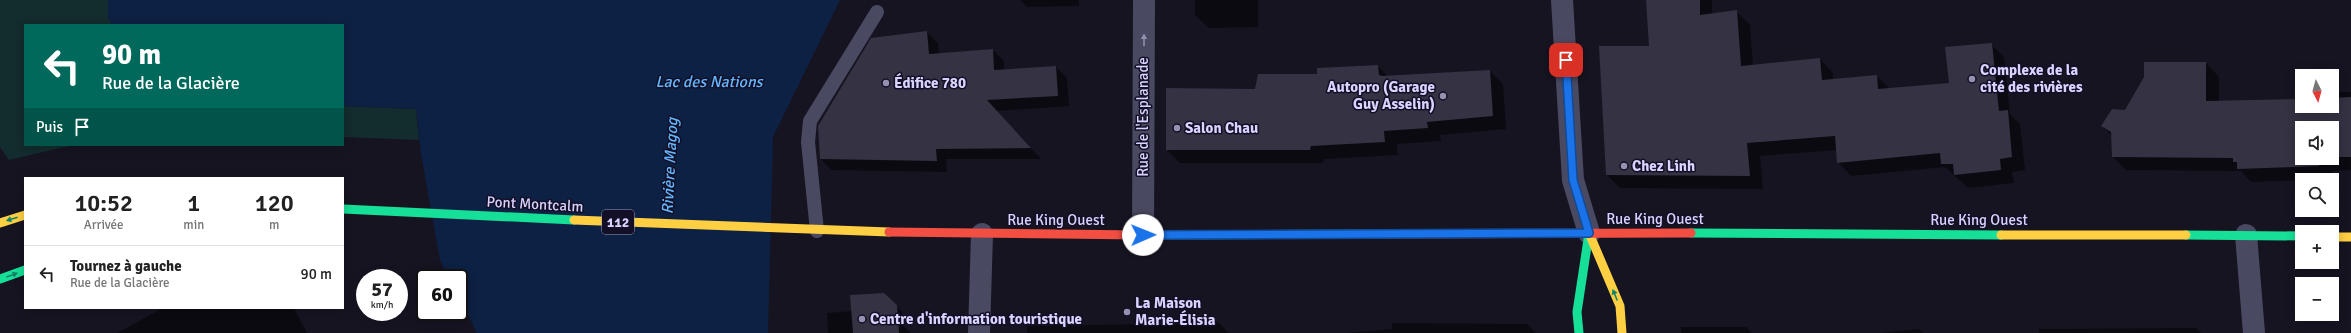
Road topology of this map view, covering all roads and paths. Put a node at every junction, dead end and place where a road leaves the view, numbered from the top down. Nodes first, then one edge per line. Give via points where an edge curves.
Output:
1 (1144, 0) edge
2 (1562, 0) edge
3 (877, 12) dead end
4 (344, 208) edge
5 (24, 215) edge
6 (0, 223) edge
7 (817, 231) junction
8 (1589, 233) junction
9 (982, 234) junction
10 (1143, 235) junction
11 (2246, 235) junction
12 (2295, 236) edge
13 (2339, 237) edge
14 (2351, 237) edge
15 (24, 270) edge
16 (0, 279) edge
17 (979, 333) edge
18 (1579, 333) edge
19 (1622, 333) edge
20 (2254, 333) edge

10 -> 1 street, Rue de l'Esplanade
2 - 8 street via 1573,180
3 - 7 lane via 810,121 808,142
4 - 7 main road, Pont Montcalm / 112
5 -> 6 main road
7 - 9 main road, Rue King Ouest / 112
8 - 10 main road, Rue King Ouest / 112
8 - 11 main road, Rue King Ouest / 112
8 - 18 main road via 1577,312
19 -> 8 main road via 1620,306
9 - 10 main road, Rue King Ouest / 112
9 - 17 street
11 - 12 main road, Rue King Ouest / 112
11 - 20 street
13 - 14 main road
16 -> 15 main road

